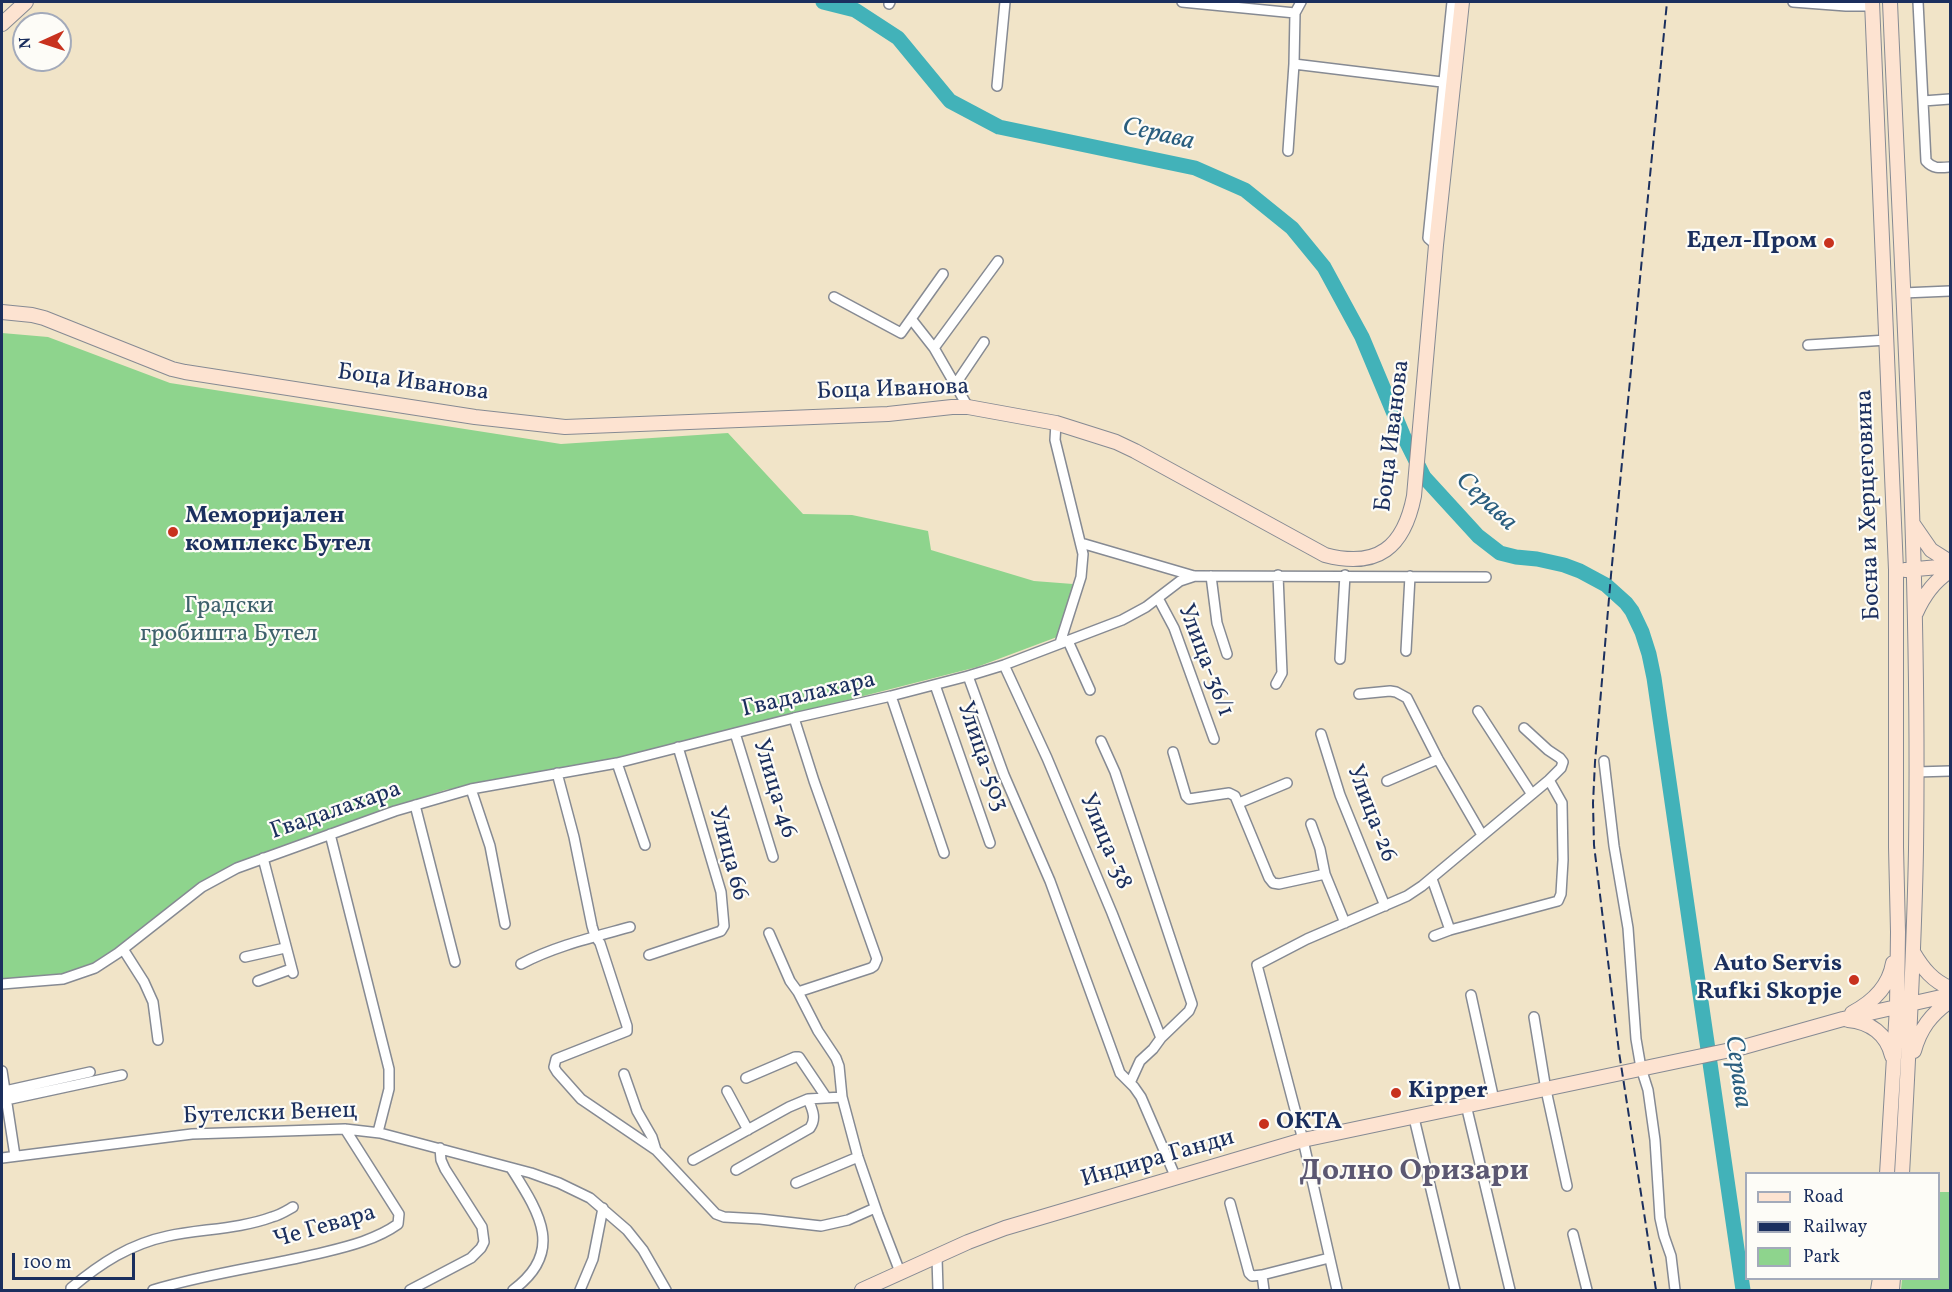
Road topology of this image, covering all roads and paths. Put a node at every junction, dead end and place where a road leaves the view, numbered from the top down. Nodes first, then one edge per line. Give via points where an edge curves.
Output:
1 (26, 2) edge
2 (1005, 2) edge
3 (1182, 2) edge
4 (1301, 2) edge
5 (1452, 2) edge
6 (1462, 2) edge
7 (1793, 2) edge
8 (1890, 2) edge
9 (1918, 2) edge
10 (1872, 4) edge
11 (1295, 13) junction
12 (2, 24) edge
13 (1294, 64) junction
14 (1449, 82) junction
15 (997, 86) dead end
16 (1950, 99) edge
17 (1923, 101) junction
18 (1287, 151) dead end
19 (1950, 167) edge
20 (998, 261) dead end
21 (943, 274) dead end
22 (1950, 291) edge
23 (1903, 293) junction
24 (834, 297) dead end
25 (2, 312) edge
26 (912, 320) junction
27 (1887, 340) junction
28 (984, 342) dead end
29 (1808, 345) dead end
30 (934, 348) junction
31 (955, 385) junction
32 (968, 407) junction
33 (1056, 423) junction
34 (1911, 522) junction
35 (1081, 543) junction
36 (1364, 559) junction
37 (1950, 566) edge
38 (1914, 569) junction
39 (1896, 570) junction
40 (1278, 575) junction
41 (1345, 575) junction
42 (1356, 575) junction
43 (1195, 576) junction
44 (1211, 576) junction
45 (1410, 576) junction
46 (1486, 577) dead end
47 (1158, 598) junction
48 (1915, 617) junction
49 (1064, 642) junction
50 (1406, 651) dead end
51 (1227, 654) dead end
52 (1340, 659) dead end
53 (1004, 665) junction
54 (968, 676) junction
55 (1276, 684) dead end
56 (935, 685) junction
57 (1090, 690) dead end
58 (1359, 694) dead end
59 (891, 696) junction
60 (1478, 711) dead end
61 (794, 718) junction
62 (1524, 728) dead end
63 (735, 733) junction
64 (1321, 734) dead end
65 (1214, 739) dead end
66 (1101, 741) dead end
67 (678, 747) junction
68 (1173, 752) dead end
69 (1438, 759) junction
70 (1604, 761) dead end
71 (617, 763) junction
72 (1950, 771) edge
73 (1916, 772) junction
74 (557, 773) junction
75 (1549, 780) junction
76 (1387, 781) dead end
77 (1287, 783) dead end
78 (471, 789) junction
79 (1531, 794) junction
80 (1239, 803) junction
81 (415, 805) junction
82 (1311, 824) dead end
83 (330, 834) junction
84 (1482, 835) junction
85 (990, 843) dead end
86 (645, 845) dead end
87 (944, 854) dead end
88 (773, 857) dead end
89 (263, 858) junction
90 (1325, 874) junction
91 (1432, 879) junction
92 (1385, 906) junction
93 (1345, 923) junction
94 (505, 924) dead end
95 (630, 927) dead end
96 (1450, 930) junction
97 (1898, 932) junction
98 (769, 933) dead end
99 (595, 936) junction
100 (1434, 936) dead end
101 (285, 948) junction
102 (123, 949) junction
103 (1913, 952) junction
104 (649, 955) dead end
105 (245, 957) dead end
106 (455, 962) dead end
107 (520, 963) dead end
108 (258, 981) dead end
109 (2, 984) edge
110 (1950, 988) edge
111 (798, 992) junction
112 (1471, 995) dead end
113 (1950, 995) edge
114 (1950, 1001) edge
115 (1911, 1004) junction
116 (1897, 1007) junction
117 (1534, 1017) dead end
118 (1843, 1019) junction
119 (1161, 1038) junction
120 (158, 1040) dead end
121 (1894, 1061) junction
122 (1641, 1068) junction
123 (2, 1071) edge
124 (90, 1072) dead end
125 (624, 1074) dead end
126 (122, 1075) dead end
127 (1908, 1077) junction
128 (746, 1078) dead end
129 (1130, 1083) junction
130 (1546, 1090) junction
131 (727, 1091) dead end
132 (5, 1096) junction
133 (826, 1096) junction
134 (842, 1097) junction
135 (808, 1099) junction
136 (1494, 1100) junction
137 (1466, 1105) junction
138 (1414, 1118) junction
139 (345, 1129) junction
140 (748, 1130) junction
141 (378, 1132) junction
142 (1303, 1140) junction
143 (440, 1148) junction
144 (656, 1150) junction
145 (15, 1156) junction
146 (858, 1156) junction
147 (2, 1158) edge
148 (693, 1160) dead end
149 (511, 1168) junction
150 (736, 1170) dead end
151 (1887, 1172) edge
152 (1902, 1172) edge
153 (1176, 1178) junction
154 (796, 1183) dead end
155 (1567, 1186) dead end
156 (1230, 1203) dead end
157 (293, 1207) dead end
158 (603, 1208) junction
159 (875, 1208) junction
160 (1573, 1234) dead end
161 (936, 1258) junction
162 (1329, 1258) junction
163 (900, 1272) junction
164 (1262, 1275) junction
165 (70, 1290) edge
166 (153, 1290) edge
167 (410, 1290) edge
168 (513, 1290) edge
169 (580, 1290) edge
170 (666, 1290) edge
171 (862, 1290) edge
172 (938, 1290) edge
173 (1264, 1290) edge
174 (1337, 1290) edge
175 (1455, 1290) edge
176 (1510, 1290) edge
177 (1587, 1290) edge
178 (1675, 1290) edge

1 - 12 street
2 - 15 street
3 - 11 street
4 - 11 street
5 - 14 street
6 - 14 street, Боца Иванова
7 - 10 street
8 - 23 street, Босна и Херцеговина
9 - 17 street
10 - 27 street, Босна и Херцеговина
11 - 13 street
13 - 14 street
13 - 18 street
14 - 36 street, Боца Иванова via 1414,496 1399,538 1384,551
16 - 17 street
17 - 19 street via 1926,161 1936,168
20 - 30 street
21 - 26 street
22 - 23 street
23 - 34 street, Босна и Херцеговина
24 - 26 street via 901,333
25 - 32 street, Боца Иванова via 44,318 185,372 565,427 888,414
26 - 30 street
27 - 29 street
27 - 39 street, Босна и Херцеговина
28 - 31 street
30 - 31 street
31 - 32 street
32 - 33 street, Боца Иванова
33 - 35 street via 1057,447
33 - 36 street, Боца Иванова via 1135,451 1325,555
34 - 37 street via 1931,550
34 - 38 street, Босна и Херцеговина
35 - 43 street
35 - 49 street via 1081,577
36 - 42 street
37 - 38 street
37 - 48 street via 1921,601
38 - 39 street
38 - 48 street, Босна и Херцеговина
39 - 97 street, Босна и Херцеговина
40 - 41 street, Гвадалахара
40 - 44 street, Гвадалахара
40 - 55 street via 1282,673
41 - 42 street, Гвадалахара
41 - 52 street
42 - 45 street, Гвадалахара
43 - 44 street, Гвадалахара
43 - 47 street, Гвадалахара via 1180,581
44 - 51 street via 1216,623
45 - 46 street, Гвадалахара
45 - 50 street
47 - 49 street, Гвадалахара via 1122,621
47 - 65 street, Улица-36/1 via 1174,628
48 - 73 street, Босна и Херцеговина
49 - 53 street, Гвадалахара
49 - 57 street
53 - 54 street, Гвадалахара
53 - 119 street, Улица-38 via 1047,758
54 - 56 street, Гвадалахара
54 - 129 street via 1004,775 1050,881 1119,1073
56 - 59 street, Гвадалахара
56 - 85 street, Улица-503
58 - 69 street via 1390,691 1407,698
59 - 61 street, Гвадалахара
59 - 87 street
60 - 79 street
61 - 63 street, Гвадалахара
61 - 111 street via 877,959 871,968
62 - 75 street via 1563,762
63 - 67 street, Гвадалахара
63 - 88 street, Улица-46
64 - 92 street, Улица-26 via 1340,795
66 - 119 street via 1115,772 1192,1004
67 - 71 street, Гвадалахара
67 - 104 street, Улица 66 via 721,892 724,926 721,931
68 - 80 street via 1189,799 1232,794
69 - 76 street
69 - 84 street
70 - 122 street via 1628,928
71 - 74 street, Гвадалахара
71 - 86 street
72 - 73 street
73 - 103 street, Босна и Херцеговина
74 - 78 street, Гвадалахара
74 - 99 street
75 - 79 street
75 - 96 street via 1562,803 1562,894 1558,901
77 - 80 street
78 - 81 street, Гвадалахара
78 - 94 street via 492,855
79 - 84 street
80 - 90 street via 1270,881 1279,884
81 - 83 street, Гвадалахара
81 - 106 street
82 - 90 street
83 - 89 street, Гвадалахара
83 - 141 street via 389,1069 389,1089
84 - 91 street
89 - 101 street, Гвадалахара
89 - 102 street, Гвадалахара via 202,887
90 - 93 street
91 - 92 street
91 - 96 street
92 - 93 street
93 - 142 street via 1257,965
95 - 99 street
96 - 100 street
97 - 116 street, Босна и Херцеговина
97 - 118 street via 1893,966 1883,989
98 - 111 street via 783,969
99 - 107 street
99 - 144 street via 626,1017 627,1031 556,1059 554,1066 581,1099
101 - 105 street
101 - 108 street, Гвадалахара via 292,971
102 - 109 street, Гвадалахара via 104,963 70,977
102 - 120 street via 153,1002
103 - 110 street via 1931,977
103 - 115 street, Босна и Херцеговина
111 - 134 street via 836,1058
112 - 136 street
113 - 115 street, Индира Ганди
114 - 127 street via 1924,1024
115 - 116 street, Индира Ганди
115 - 127 street, Босна и Херцеговина
116 - 118 street, Индира Ганди
116 - 121 street, Босна и Херцеговина
117 - 130 street
118 - 121 street via 1871,1026 1882,1035
118 - 122 street, Индира Ганди
119 - 129 street via 1140,1061
121 - 151 street, Босна и Херцеговина
122 - 130 street, Индира Ганди
122 - 178 street via 1655,1140 1660,1218 1671,1256
123 - 132 street
124 - 132 street
125 - 144 street
126 - 132 street
127 - 152 street
128 - 133 street via 795,1057
129 - 153 street via 1141,1097
130 - 136 street, Индира Ганди
130 - 155 street
131 - 140 street
132 - 145 street
133 - 134 street
133 - 135 street
134 - 146 street
135 - 140 street
135 - 150 street via 814,1116 810,1128
136 - 137 street, Индира Ганди
137 - 138 street, Индира Ганди
137 - 176 street
138 - 142 street, Индира Ганди
138 - 175 street
139 - 141 street, Бутелски Венец
139 - 145 street, Бутелски Венец via 192,1134
139 - 166 street, Че Гевара via 399,1214 398,1224 388,1232 350,1245
140 - 148 street
141 - 143 street, Бутелски Венец
142 - 153 street, Индира Ганди
142 - 162 street
143 - 149 street, Бутелски Венец
143 - 167 street via 445,1169 482,1227 483,1242 471,1258
144 - 159 street via 716,1214 724,1217 821,1226
145 - 147 street, Бутелски Венец
146 - 154 street
146 - 159 street
149 - 158 street, Бутелски Венец via 559,1183
149 - 168 street via 543,1226 540,1256 532,1272
153 - 161 street, Индира Ганди via 1005,1228
156 - 164 street via 1249,1273
157 - 165 street, Че Гевара via 267,1219 146,1242 97,1267
158 - 169 street via 592,1260
158 - 170 street, Бутелски Венец via 643,1250
159 - 163 street
160 - 177 street
161 - 163 street, Индира Ганди
161 - 172 street
162 - 164 street
162 - 174 street
163 - 171 street, Индира Ганди
164 - 173 street

